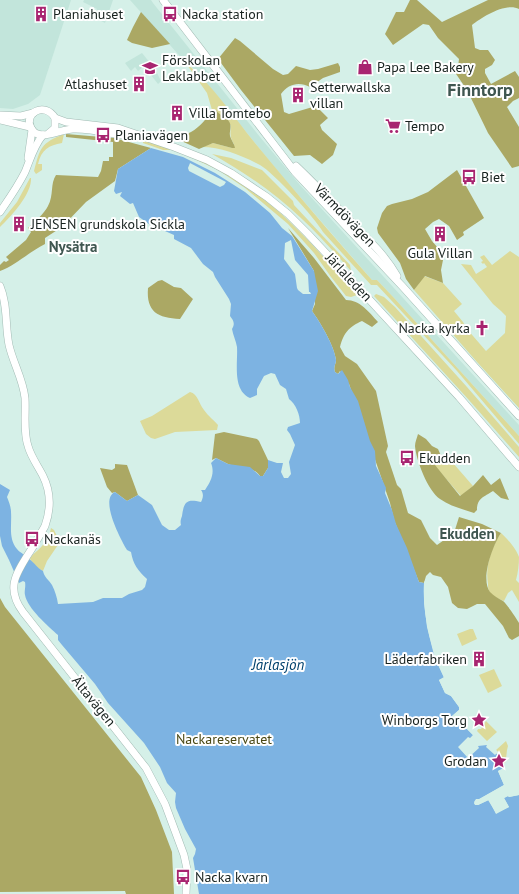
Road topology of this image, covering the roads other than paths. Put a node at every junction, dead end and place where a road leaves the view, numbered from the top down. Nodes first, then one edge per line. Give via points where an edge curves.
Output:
1 (163, 0) edge
2 (33, 113) junction
3 (0, 115) edge
4 (55, 118) junction
5 (0, 120) edge
6 (31, 128) junction
7 (45, 135) junction
8 (142, 137) junction
9 (28, 164) junction
10 (0, 212) edge
11 (0, 286) edge
12 (519, 416) edge
13 (519, 467) edge
14 (186, 894) edge

1 - 12 main road, Värmdövägen via 295,172
2 - 3 main road via 21,116
2 - 4 main road via 45,109
2 - 6 main road via 30,119
4 - 7 main road via 55,128
4 - 8 main road, Järlaleden via 66,122 118,128
5 - 6 main road
6 - 7 main road via 35,133
6 - 9 main road
7 - 8 main road, Järlaleden via 74,129
7 - 9 main road via 38,142
8 - 13 main road, Järlaleden via 174,147 219,167 252,186 288,214 459,397
9 - 10 main road
11 - 14 main road, Ältavägen via 4,298 9,347 24,396 26,438 46,484 50,504 45,526 17,573 13,591 15,598 23,612 146,768 164,804 184,855 187,870

